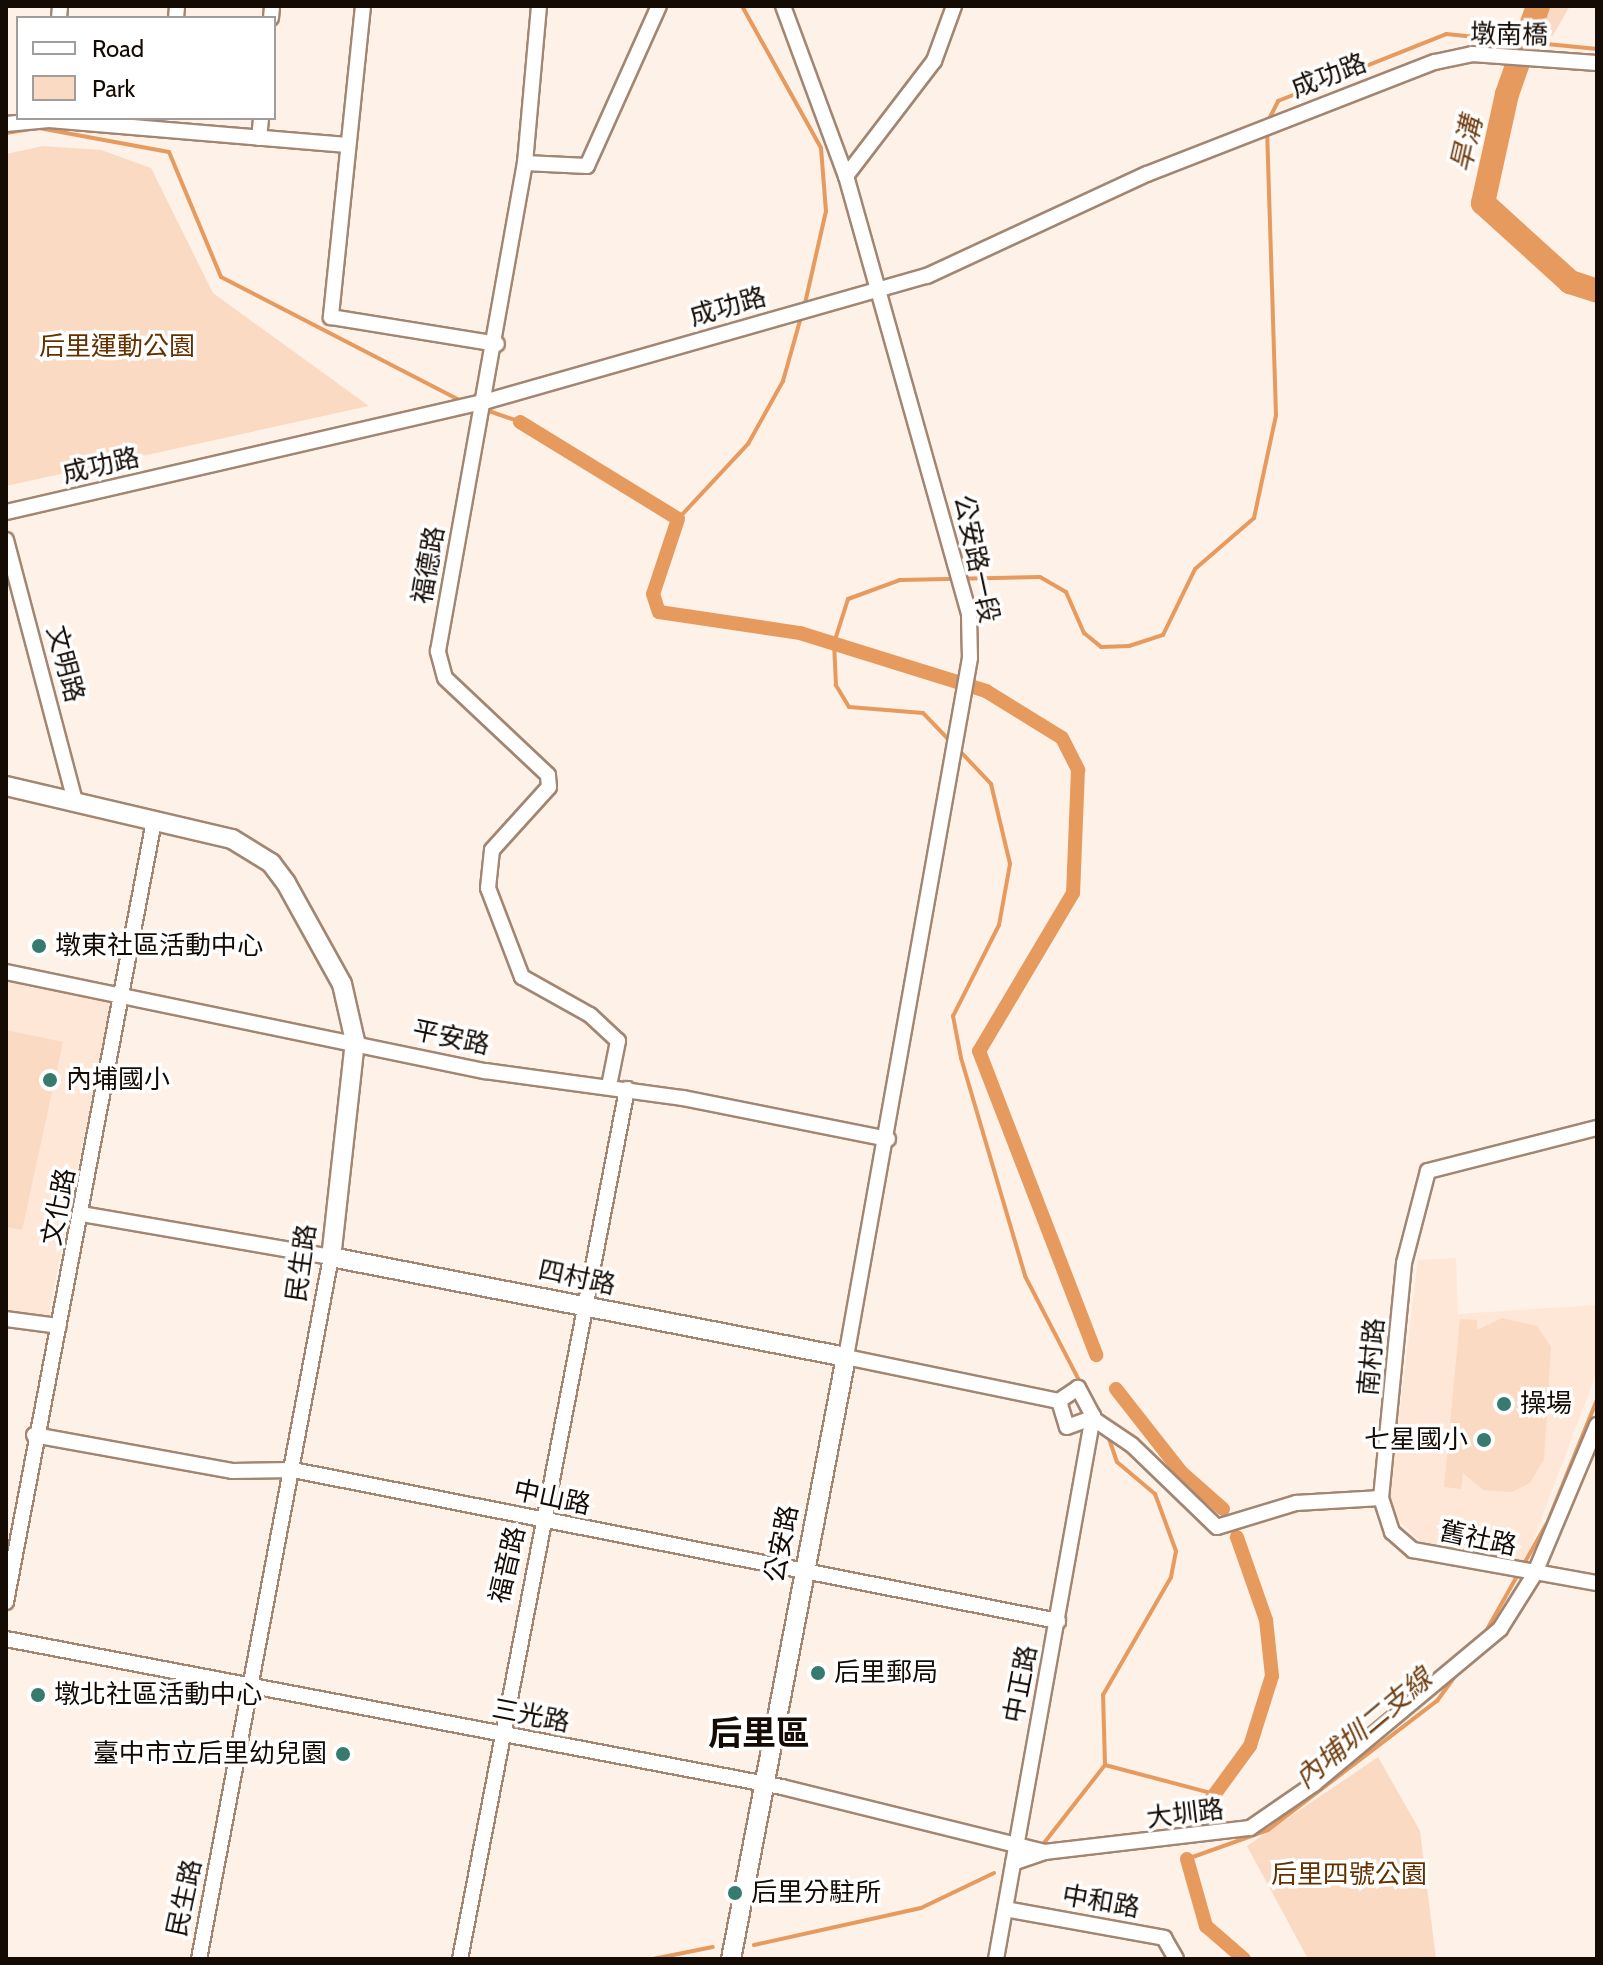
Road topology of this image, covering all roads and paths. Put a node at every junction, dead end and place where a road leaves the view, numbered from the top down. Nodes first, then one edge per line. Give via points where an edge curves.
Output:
1 (363, 6) edge
2 (539, 6) edge
3 (659, 6) edge
4 (783, 6) edge
5 (954, 6) edge
6 (1435, 62) joint
7 (1590, 62) edge
8 (40, 120) edge
9 (69, 120) edge
10 (261, 120) edge
11 (6, 124) edge
12 (168, 125) edge
13 (259, 138) junction
14 (347, 145) junction
15 (525, 163) junction
16 (846, 176) junction
17 (880, 290) junction
18 (497, 344) junction
19 (487, 401) junction
20 (6, 512) edge
21 (6, 540) edge
22 (6, 786) edge
23 (75, 801) junction
24 (154, 821) junction
25 (6, 972) edge
26 (124, 996) junction
27 (355, 1041) junction
28 (609, 1086) junction
29 (627, 1089) junction
30 (1597, 1128) edge
31 (888, 1139) junction
32 (82, 1214) junction
33 (331, 1257) junction
34 (585, 1307) junction
35 (6, 1319) edge
36 (59, 1326) junction
37 (846, 1357) junction
38 (1059, 1401) junction
39 (1092, 1418) junction
40 (1597, 1425) edge
41 (34, 1435) junction
42 (293, 1470) junction
43 (1381, 1498) junction
44 (543, 1521) junction
45 (803, 1572) junction
46 (1534, 1575) junction
47 (1597, 1583) edge
48 (6, 1602) edge
49 (1058, 1621) junction
50 (6, 1639) edge
51 (251, 1690) junction
52 (501, 1735) junction
53 (764, 1783) junction
54 (1016, 1841) junction
55 (1045, 1852) junction
56 (1013, 1863) junction
57 (1005, 1909) junction
58 (199, 1959) edge
59 (460, 1959) edge
60 (731, 1959) edge
61 (996, 1959) edge
62 (1176, 1959) edge

1 - 14 street
2 - 15 street, 福德路
3 - 15 street via 587,166
4 - 16 street, 公安路一段
5 - 16 street via 934,61
6 - 7 street, 墩南橋 via 1472,54
6 - 17 street, 成功路 via 1147,174
8 - 11 street
9 - 12 street
10 - 13 street
12 - 13 street
13 - 14 street
14 - 18 street via 331,317
15 - 18 street, 福德路
16 - 17 street, 公安路一段
17 - 19 street, 成功路
17 - 31 street, 公安路一段 via 965,592 970,658
18 - 19 street, 福德路
19 - 20 street, 成功路
19 - 28 street, 福德路 via 476,428 438,669 548,775 549,787 492,850 488,888 522,977 590,1015 618,1041
21 - 23 street, 文明路
22 - 23 main road, 民生路
23 - 24 main road, 民生路
24 - 26 street, 文化路
24 - 27 main road, 民生路 via 232,839 271,863 329,954 350,1004
25 - 26 street, 平安路
26 - 27 street, 平安路
26 - 32 street, 文化路
27 - 28 street, 平安路 via 485,1071
27 - 33 main road, 民生路
28 - 29 street, 平安路
29 - 31 street, 平安路
29 - 34 street, 福音路
30 - 43 street, 南村路 via 1428,1171 1404,1263
31 - 37 street, 公安路
32 - 33 street, 四村路
32 - 36 street, 文化路
33 - 34 main road, 四村路
33 - 42 street, 民生路
34 - 37 main road, 四村路
34 - 44 street, 福音路
35 - 36 street
36 - 41 street, 文化路
37 - 38 street, 四村路
37 - 45 main road, 公安路
38 - 39 street via 1067,1427
38 - 39 street via 1078,1388 1092,1402
39 - 43 street via 1132,1445 1217,1527 1296,1503
39 - 49 street, 中正路
40 - 46 street, 大圳路
41 - 42 street, 中山路 via 232,1471
41 - 48 street, 文化路
42 - 44 street, 中山路
42 - 51 street, 民生路
43 - 46 street, 舊社路 via 1392,1532 1413,1550
44 - 45 street, 中山路
44 - 52 street, 福音路
45 - 49 street, 中山路
45 - 53 main road, 公安路
46 - 47 street, 舊社路
46 - 55 street, 大圳路 via 1500,1629 1250,1828
49 - 54 street, 中正路
50 - 51 street, 三光路
51 - 52 street, 三光路
51 - 58 street, 民生路
52 - 53 street, 三光路
52 - 59 street, 福音路
53 - 54 street, 三光路
53 - 60 main road, 公安路
54 - 55 street, 三光路
54 - 56 street, 中正路
55 - 56 street, 大圳路
56 - 57 street, 中正路
57 - 61 street, 中正路
57 - 62 street, 中和路 via 1164,1938

